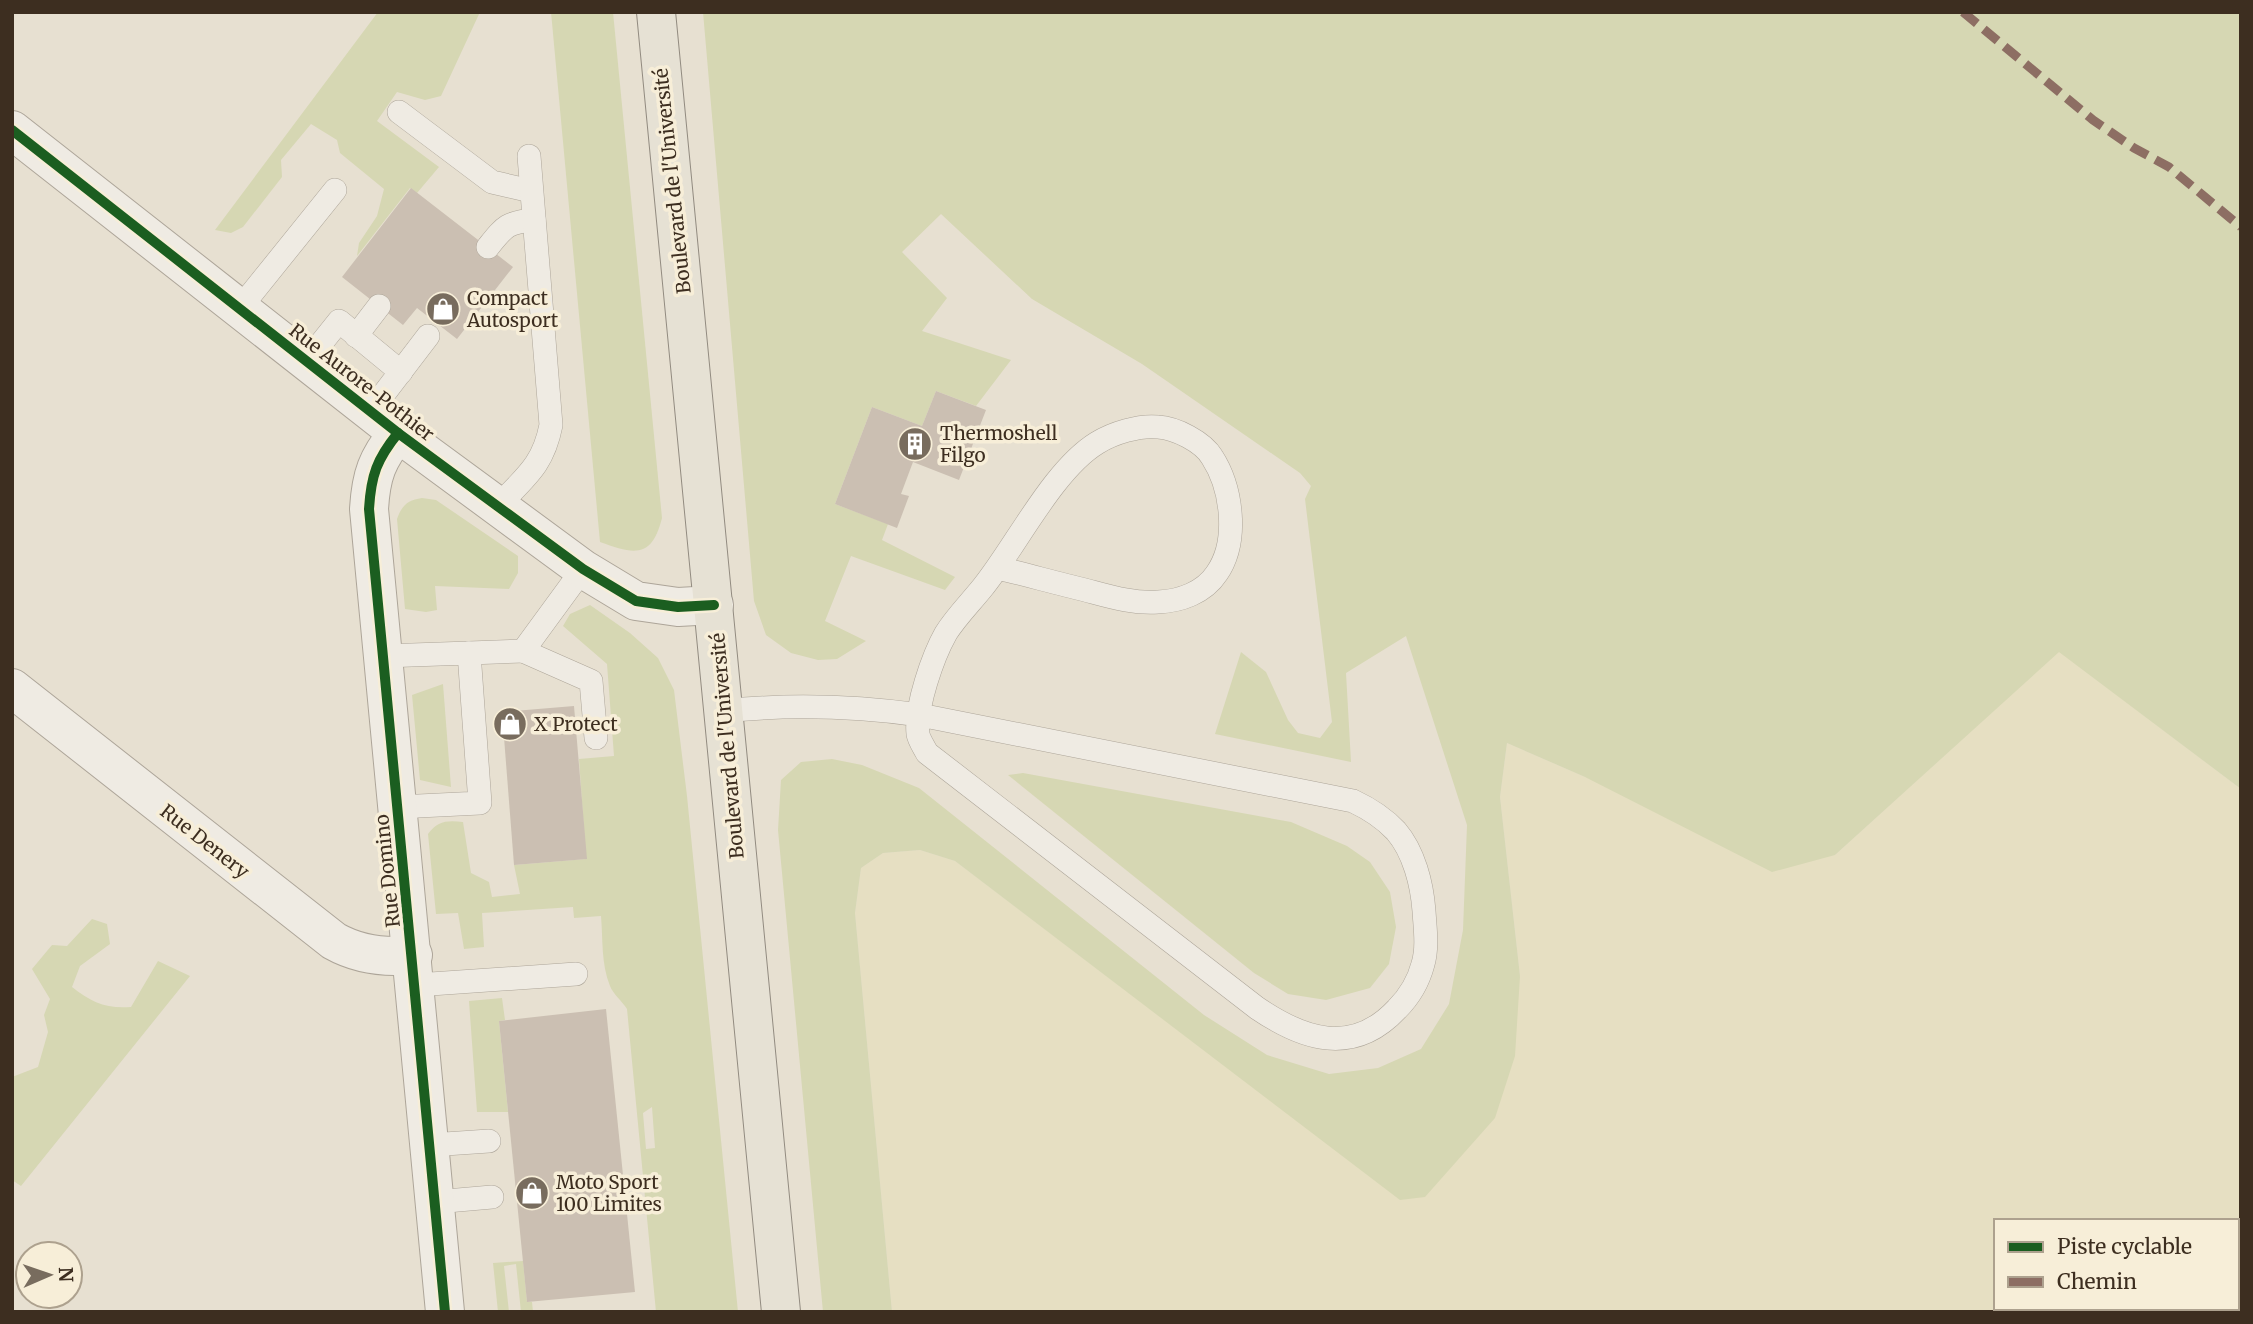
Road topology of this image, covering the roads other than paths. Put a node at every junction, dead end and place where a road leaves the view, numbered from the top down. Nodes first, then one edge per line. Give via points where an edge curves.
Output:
1 (656, 12) edge
2 (399, 112) dead end
3 (12, 130) edge
4 (529, 156) dead end
5 (335, 190) dead end
6 (531, 191) junction
7 (534, 220) junction
8 (488, 247) dead end
9 (379, 306) dead end
10 (240, 308) junction
11 (356, 336) junction
12 (428, 336) dead end
13 (307, 361) junction
14 (401, 372) junction
15 (384, 422) junction
16 (497, 507) junction
17 (998, 568) junction
18 (583, 569) junction
19 (714, 605) junction
20 (523, 651) junction
21 (469, 653) junction
22 (383, 656) junction
23 (12, 688) edge
24 (724, 711) junction
25 (920, 715) junction
26 (596, 738) dead end
27 (398, 807) junction
28 (414, 970) junction
29 (576, 974) dead end
30 (489, 1141) dead end
31 (430, 1145) junction
32 (492, 1197) dead end
33 (435, 1202) junction
34 (445, 1312) edge
35 (781, 1312) edge

1 - 19 main road, Boulevard de l'Université
2 - 6 lane via 492,182
3 - 10 street, Rue Aurore-Pothier
4 - 6 lane
5 - 10 lane
6 - 7 lane
7 - 8 lane via 505,226
7 - 16 lane via 551,425 541,459
9 - 11 lane
10 - 13 street, Rue Aurore-Pothier
11 - 13 lane via 339,321
11 - 14 lane
12 - 14 lane
13 - 15 street, Rue Aurore-Pothier
14 - 15 lane
15 - 16 street, Rue Aurore-Pothier
15 - 22 street, Rue Domino via 369,509
16 - 18 street, Rue Aurore-Pothier
17 - 17 lane via 1070,464 1098,442 1130,430 1159,426 1189,437 1211,454 1226,486 1228,548 1217,574 1199,591 1182,598 1156,603 1127,600
17 - 25 lane via 947,632 925,683
18 - 19 street, Rue Aurore-Pothier via 636,601 678,607
18 - 20 lane
19 - 24 main road, Boulevard de l'Université
20 - 21 lane
20 - 26 lane via 591,681
21 - 22 lane
21 - 27 lane via 480,803
22 - 27 street, Rue Domino
23 - 28 street, Rue Denery via 334,942
24 - 25 lane via 819,706
24 - 35 main road, Boulevard de l'Université
25 - 25 lane via 1353,801 1375,812 1398,833 1422,892 1424,963 1412,993 1387,1020 1365,1034 1312,1036 1284,1026 927,753 918,735
27 - 28 street, Rue Domino
28 - 29 lane
28 - 31 street, Rue Domino
30 - 31 lane
31 - 33 street, Rue Domino
32 - 33 lane
33 - 34 street, Rue Domino

